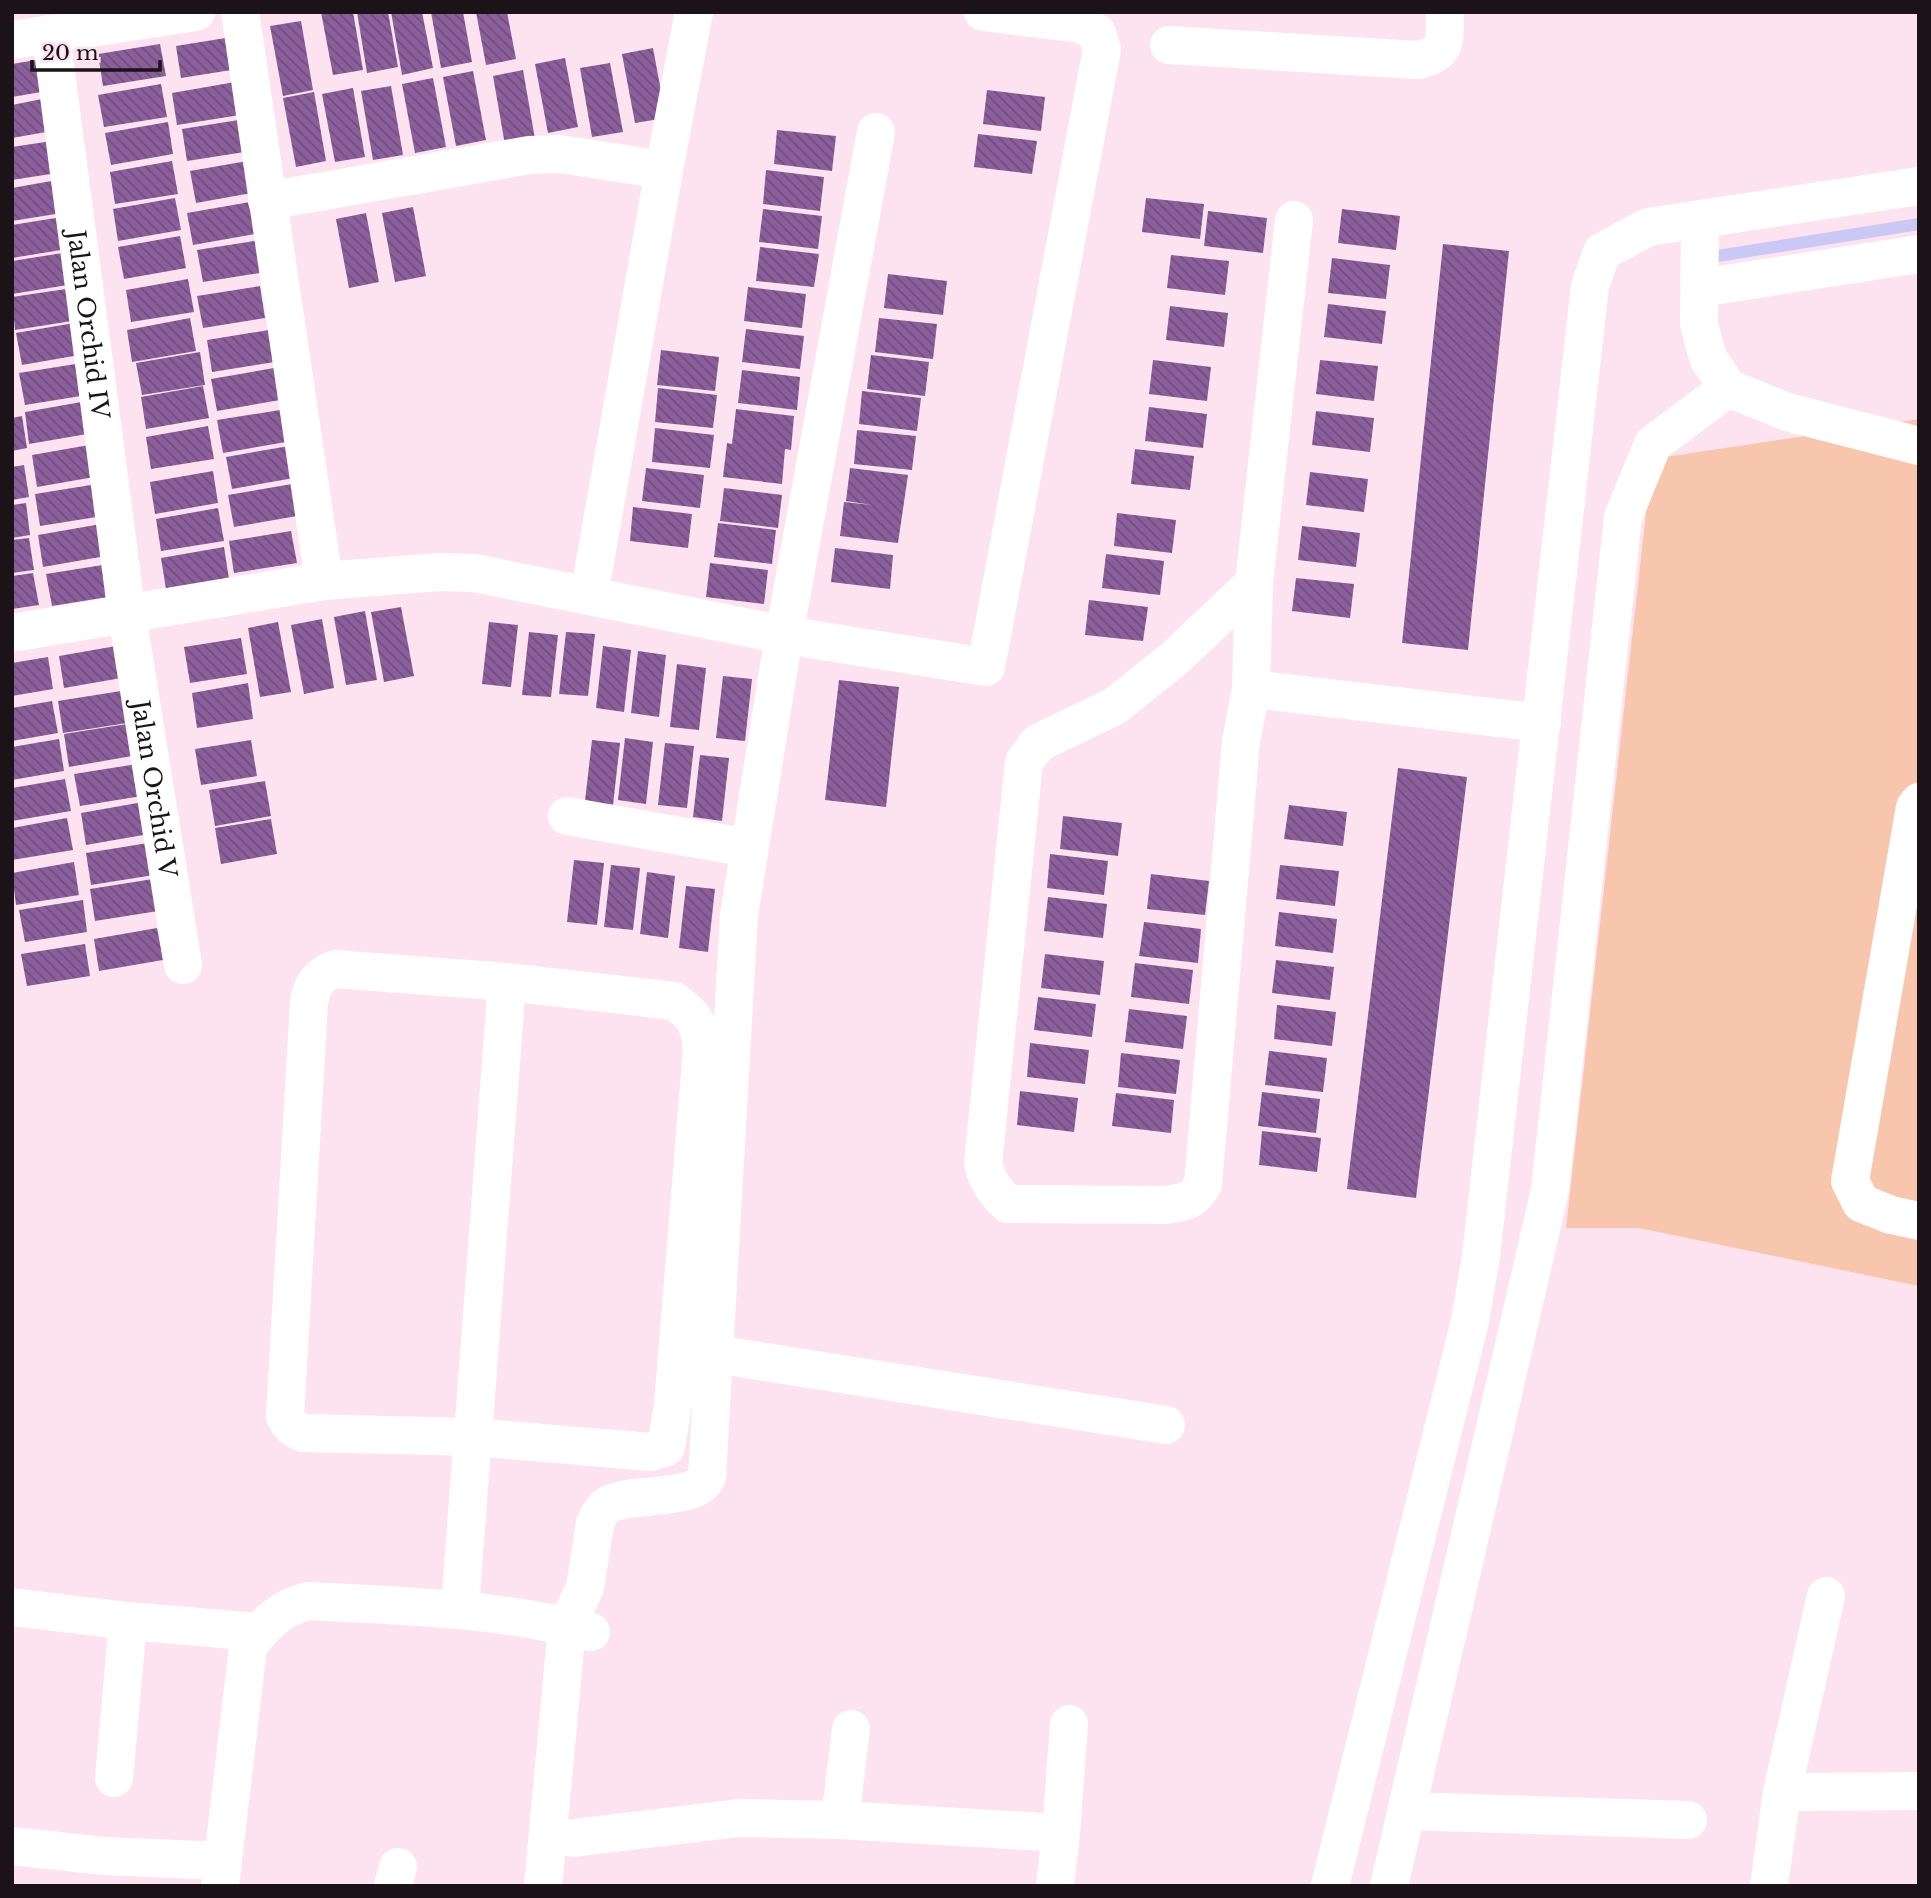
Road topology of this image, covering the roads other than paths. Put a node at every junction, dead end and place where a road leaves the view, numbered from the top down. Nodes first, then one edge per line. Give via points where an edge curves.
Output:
1 (197, 12) edge
2 (240, 12) edge
3 (694, 12) edge
4 (983, 12) edge
5 (1445, 12) edge
6 (51, 35) junction
7 (12, 40) edge
8 (1169, 45) dead end
9 (876, 132) dead end
10 (664, 170) junction
11 (1919, 186) edge
12 (267, 201) junction
13 (1700, 219) junction
14 (1293, 220) dead end
15 (1919, 254) edge
16 (1700, 288) junction
17 (1728, 388) junction
18 (1919, 446) edge
19 (324, 581) junction
20 (1254, 583) junction
21 (589, 596) junction
22 (127, 615) junction
23 (12, 633) edge
24 (784, 635) junction
25 (1251, 689) junction
26 (1542, 723) junction
27 (1919, 802) edge
28 (566, 816) dead end
29 (748, 848) junction
30 (183, 965) dead end
31 (507, 982) junction
32 (1919, 1221) edge
33 (1480, 1256) junction
34 (1533, 1265) junction
35 (715, 1354) junction
36 (1166, 1424) dead end
37 (473, 1437) junction
38 (1826, 1596) dead end
39 (12, 1607) edge
40 (460, 1608) junction
41 (128, 1621) junction
42 (580, 1629) junction
43 (258, 1632) junction
44 (1069, 1724) dead end
45 (851, 1729) dead end
46 (114, 1778) dead end
47 (1919, 1791) edge
48 (1782, 1792) junction
49 (1407, 1811) junction
50 (840, 1820) junction
51 (1688, 1820) dead end
52 (1061, 1833) junction
53 (573, 1838) junction
54 (12, 1846) edge
55 (222, 1873) edge
56 (543, 1886) edge
57 (569, 1886) edge
58 (1055, 1886) edge
59 (1330, 1886) edge
60 (1389, 1886) edge
61 (1769, 1886) edge

1 - 6 street
2 - 12 street
3 - 10 street
4 - 24 street via 1081,24 1097,33 1102,49 986,667
5 - 8 street via 1444,45 1430,58 1417,60
6 - 7 street
6 - 22 street, Jalan Orchid IV
9 - 24 street
10 - 12 street via 560,154 529,155
10 - 21 street
11 - 13 street
12 - 19 street
13 - 16 street
13 - 26 street via 1648,227 1602,252 1590,286
14 - 20 street
15 - 16 street
16 - 17 street via 1702,340
17 - 18 street via 1787,412
17 - 34 street via 1653,444 1622,517 1550,1190
19 - 21 street via 474,573
19 - 22 street
20 - 25 street
20 - 25 street via 1176,657 1115,706 1038,743 1024,762 983,1163 987,1179 1008,1204 1166,1205 1186,1202 1203,1184 1241,742
21 - 24 street
22 - 23 street
22 - 30 street, Jalan Orchid V
24 - 29 street
25 - 26 street
26 - 33 street
27 - 32 street via 1850,1181 1861,1203
28 - 29 street
29 - 35 street via 739,915
31 - 37 street
31 - 37 street via 674,1001 697,1022 702,1049 669,1443 650,1452
31 - 37 street via 335,969 315,983 309,1003 285,1416 293,1429 303,1433
33 - 34 street
33 - 59 street via 1470,1321
34 - 49 street
35 - 36 street
35 - 42 street via 704,1483 692,1490 610,1503 598,1515
37 - 40 street
38 - 48 street
39 - 41 street
40 - 42 street
40 - 43 street via 309,1601 295,1604
41 - 43 street
41 - 46 street
42 - 53 street
42 - 56 street
43 - 55 street via 245,1659
44 - 52 street
45 - 50 street
47 - 48 street
48 - 61 street
49 - 51 street
49 - 60 street
50 - 52 street
50 - 53 street via 739,1818
52 - 58 street
53 - 57 street
54 - 55 street

